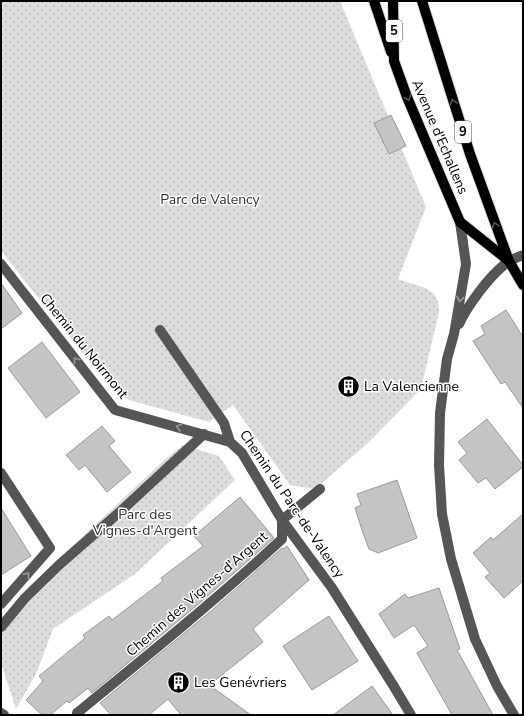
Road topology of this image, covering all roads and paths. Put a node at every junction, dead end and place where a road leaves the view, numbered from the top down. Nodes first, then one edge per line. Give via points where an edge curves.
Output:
1 (374, 1) edge
2 (393, 1) edge
3 (422, 1) edge
4 (394, 61) junction
5 (460, 222) junction
6 (523, 255) edge
7 (509, 261) junction
8 (1, 264) edge
9 (523, 285) edge
10 (160, 330) dead end
11 (454, 334) junction
12 (204, 434) junction
13 (230, 442) junction
14 (1, 473) edge
15 (320, 489) dead end
16 (282, 520) junction
17 (1, 604) edge
18 (1, 627) edge
19 (1, 713) edge
20 (77, 713) dead end
21 (4, 715) edge
22 (411, 715) edge
23 (514, 715) edge

1 - 4 main road, 9
2 - 4 main road, Avenue d'Echallens / 5
7 -> 3 main road, Avenue d'Echallens / 9 via 470,154
4 -> 5 main road, Avenue d'Echallens / 9
5 - 7 main road, Avenue d'Echallens / 9
5 -> 11 street via 466,264
6 - 7 street
7 - 9 main road, Avenue d'Echallens / 9
7 - 11 street via 474,299
12 -> 8 street, Chemin du Noirmont via 115,410
10 - 13 street, Chemin du Parc-de-Valency via 224,423
11 - 23 street via 447,359 440,413 439,465 442,514 460,593 475,638 497,686
12 - 13 street, Chemin du Noirmont
12 - 18 street via 59,565 25,598
13 - 16 street, Chemin du Parc-de-Valency via 242,453
17 -> 14 street via 50,548
15 - 16 street
16 - 20 street, Chemin des Vignes-d'Argent via 282,539 182,628
16 - 22 street, Chemin du Parc-de-Valency via 332,588
19 - 21 street

